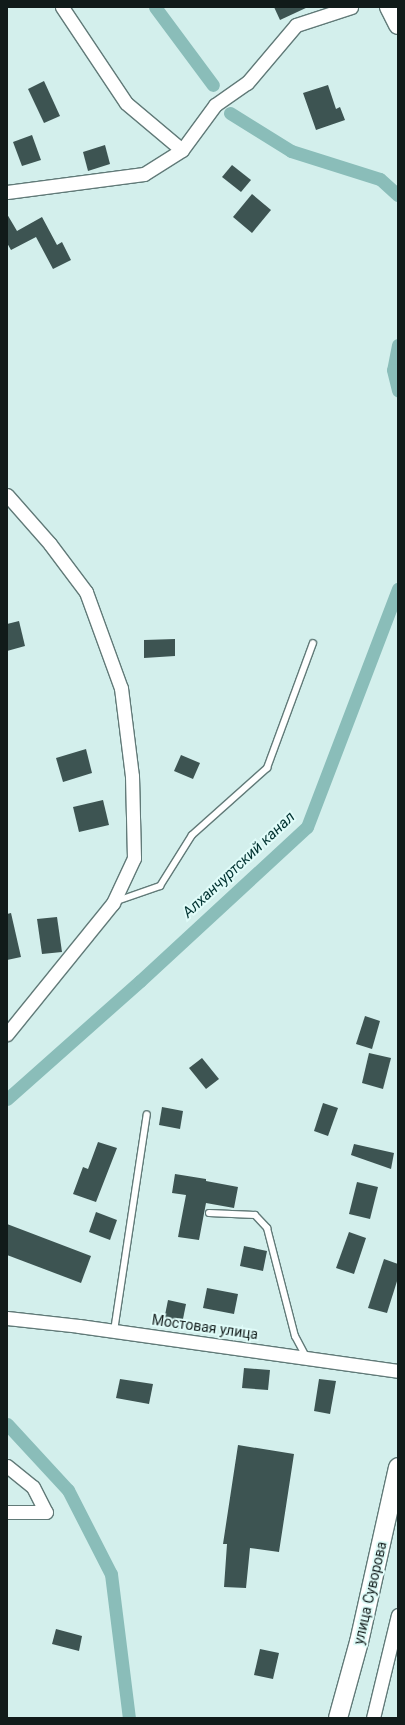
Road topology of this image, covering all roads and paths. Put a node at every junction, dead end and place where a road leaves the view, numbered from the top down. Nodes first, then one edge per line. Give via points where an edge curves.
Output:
1 (62, 7) edge
2 (351, 7) edge
3 (389, 7) edge
4 (398, 25) edge
5 (182, 150) junction
6 (7, 192) edge
7 (7, 495) edge
8 (313, 643) dead end
9 (113, 903) junction
10 (7, 1034) edge
11 (147, 1114) dead end
12 (209, 1212) dead end
13 (7, 1318) edge
14 (114, 1331) junction
15 (306, 1358) junction
16 (398, 1371) edge
17 (7, 1466) edge
18 (398, 1467) edge
19 (7, 1512) edge
20 (398, 1615) edge
21 (338, 1718) edge
22 (373, 1718) edge

1 - 5 street via 126,103
2 - 5 street via 296,25 247,84 215,105
3 - 4 main road
5 - 6 street via 144,174
7 - 9 street via 50,544 86,592 121,688 132,776 134,858
8 - 9 lane via 267,768 192,835 160,886
9 - 10 street
11 - 14 lane
12 - 15 lane via 255,1216 267,1228 295,1336
13 - 14 street, Мостовая улица
14 - 15 street, Мостовая улица
15 - 16 street, Мостовая улица
17 - 19 street via 33,1487 46,1512
18 - 21 main road, улица Суворова via 359,1642
20 - 22 street

